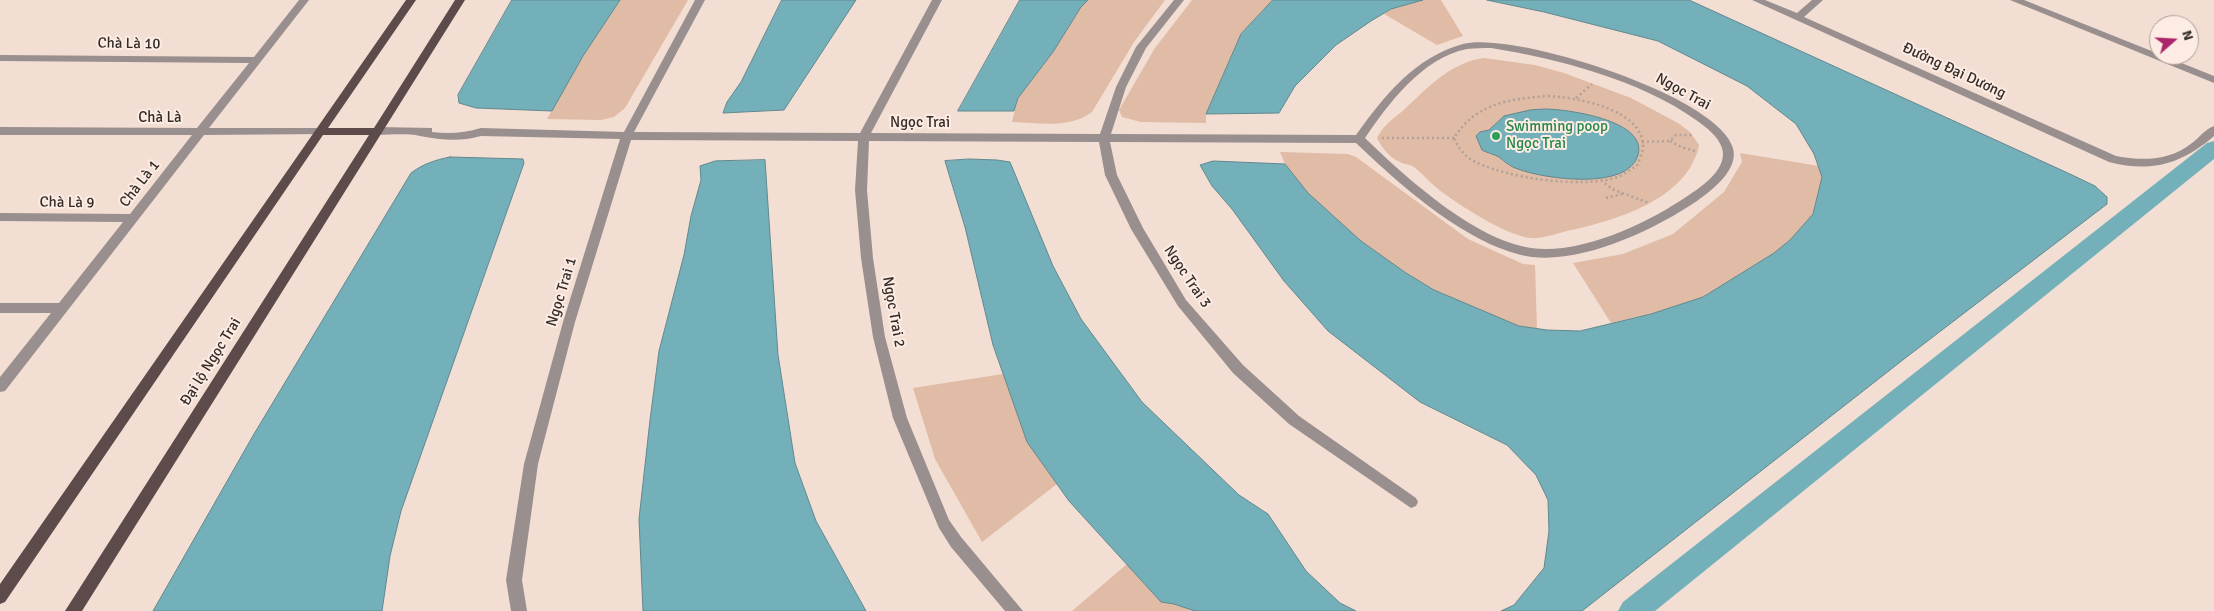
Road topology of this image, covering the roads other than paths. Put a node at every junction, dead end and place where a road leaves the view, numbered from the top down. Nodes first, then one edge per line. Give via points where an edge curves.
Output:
1 (304, 0) edge
2 (411, 0) edge
3 (460, 0) edge
4 (700, 0) edge
5 (937, 0) edge
6 (1179, 0) edge
7 (1756, 0) edge
8 (1818, 0) edge
9 (2015, 0) edge
10 (1797, 18) junction
11 (0, 58) edge
12 (257, 60) junction
13 (2214, 80) edge
14 (2214, 130) edge
15 (0, 131) edge
16 (377, 131) junction
17 (201, 132) junction
18 (320, 132) junction
19 (626, 136) junction
20 (864, 137) junction
21 (1104, 139) junction
22 (1359, 139) junction
23 (0, 217) edge
24 (133, 218) junction
25 (0, 308) edge
26 (62, 308) junction
27 (0, 387) edge
28 (1411, 502) dead end
29 (0, 597) edge
30 (73, 611) edge
31 (519, 611) edge
32 (1015, 611) edge

1 - 12 street, Chà Là 1
2 - 18 main road
3 - 16 main road, Đại lộ Ngọc Trai
4 - 19 street, Ngọc Trai 1
5 - 20 street, Ngọc Trai 2
6 - 21 street, Ngọc Trai 3 via 1141,47 1121,87
7 - 10 street, Đường Đại Dương
8 - 10 street
9 - 13 street via 2029,9 2132,51
10 - 14 street, Đường Đại Dương via 2100,154 2126,162 2152,163 2184,154
11 - 12 street, Chà Là 10
12 - 17 street, Chà Là 1
15 - 17 street, Chà Là
16 - 18 main road
16 - 19 street, Ngọc Trai via 420,132 431,136 471,136 481,132
16 - 30 main road, Đại lộ Ngọc Trai
17 - 18 street, Chà Là
17 - 24 street, Chà Là 1
18 - 29 main road
19 - 20 street, Ngọc Trai
19 - 31 street, Ngọc Trai 1 via 569,322 531,464 514,580
20 - 21 street, Ngọc Trai
20 - 32 street, Ngọc Trai 2 via 861,190 868,258 879,337 900,418 944,524
21 - 22 street, Ngọc Trai
21 - 28 street, Ngọc Trai 3 via 1111,175 1137,229 1182,303 1238,369 1294,420
22 - 22 street, Ngọc Trai via 1392,172 1436,207 1489,238 1539,253 1593,245 1673,212 1703,191 1722,172 1728,159 1726,145 1712,127 1688,110 1650,91 1586,66 1482,44 1457,49 1413,73 1379,109
23 - 24 street, Chà Là 9
24 - 26 street, Chà Là 1
25 - 26 street
26 - 27 street, Chà Là 1

